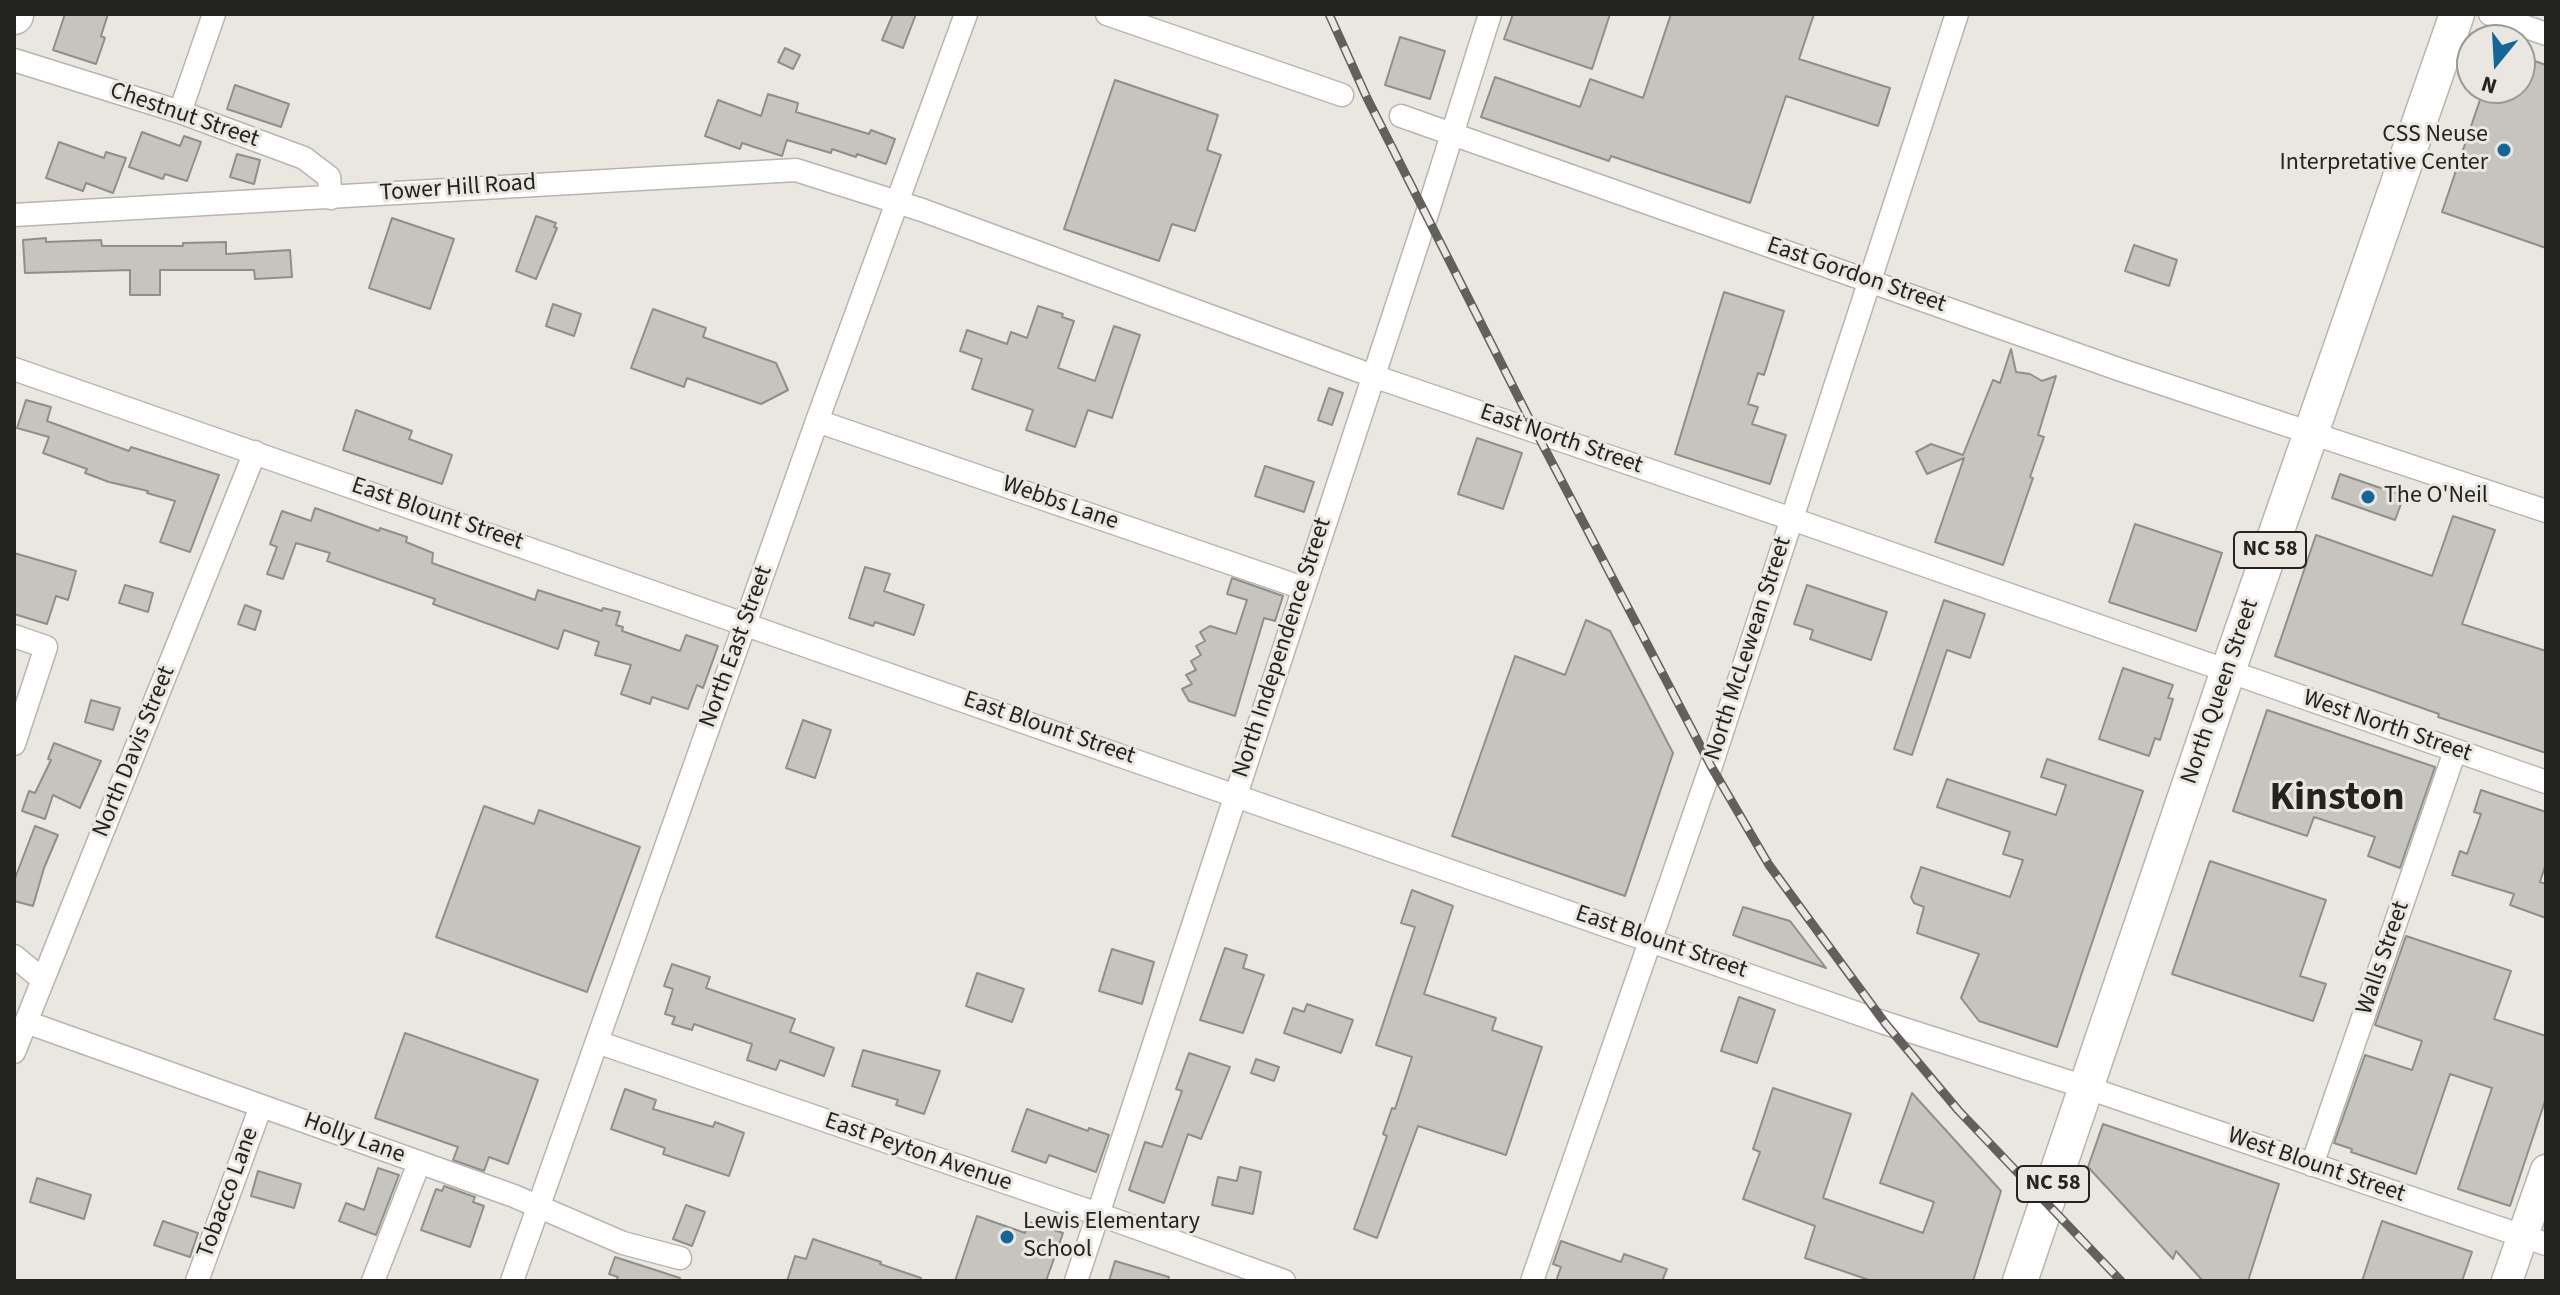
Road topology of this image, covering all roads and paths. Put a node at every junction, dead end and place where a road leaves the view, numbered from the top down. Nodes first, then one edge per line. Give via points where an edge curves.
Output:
1 (214, 14) edge
2 (966, 14) edge
3 (1107, 14) edge
4 (1490, 14) edge
5 (1957, 14) edge
6 (2457, 14) edge
7 (2490, 14) edge
8 (2546, 34) edge
9 (14, 60) edge
10 (1342, 95) dead end
11 (180, 112) junction
12 (1401, 116) dead end
13 (1450, 134) junction
14 (331, 198) junction
15 (896, 202) junction
16 (14, 215) edge
17 (1870, 281) junction
18 (14, 369) edge
19 (1373, 376) junction
20 (817, 421) junction
21 (2312, 432) junction
22 (255, 452) junction
23 (2546, 511) edge
24 (1792, 519) junction
25 (1303, 588) junction
26 (745, 623) junction
27 (14, 636) edge
28 (2228, 671) junction
29 (14, 744) edge
30 (2455, 751) junction
31 (2546, 782) edge
32 (1236, 794) junction
33 (1650, 939) junction
34 (14, 956) edge
35 (43, 980) junction
36 (26, 1022) junction
37 (597, 1042) junction
38 (14, 1052) edge
39 (2085, 1087) junction
40 (261, 1106) junction
41 (419, 1163) junction
42 (2312, 1165) junction
43 (2546, 1170) edge
44 (539, 1207) junction
45 (1098, 1214) junction
46 (2534, 1240) edge
47 (680, 1258) dead end
48 (197, 1281) edge
49 (373, 1281) edge
50 (512, 1281) edge
51 (1076, 1281) edge
52 (1284, 1281) edge
53 (1532, 1281) edge
54 (2020, 1281) edge
55 (2507, 1281) edge

1 - 11 street
2 - 15 street, North East Street
3 - 10 street
4 - 13 street, North Independence Street
5 - 17 street, North McLewean Street
6 - 21 main road, North Queen Street / NC 58
7 - 8 street
9 - 11 street, Chestnut Street
11 - 14 street, Chestnut Street via 304,158 329,177
12 - 13 street, East Gordon Street
13 - 17 street, East Gordon Street
13 - 19 street, North Independence Street
14 - 15 street, Tower Hill Road via 796,170
14 - 16 street, Tower Hill Road
15 - 19 street, East North Street
15 - 20 street, North East Street
17 - 21 street, East Gordon Street
17 - 24 street, North McLewean Street
18 - 22 street, East Blount Street
19 - 24 street, East North Street
19 - 25 street, North Independence Street
20 - 25 street, Webbs Lane
20 - 26 street, North East Street
21 - 23 street, East Gordon Street
21 - 28 main road, North Queen Street / NC 58
22 - 26 street, East Blount Street
22 - 35 street, North Davis Street
24 - 28 street, East North Street
24 - 33 street, North McLewean Street
25 - 32 street, North Independence Street
26 - 32 street, East Blount Street
26 - 37 street, North East Street
27 - 29 street via 46,647
28 - 30 street, West North Street
28 - 39 main road, North Queen Street / NC 58
30 - 31 street, West North Street
30 - 42 street, Walls Street
32 - 33 street, East Blount Street
32 - 45 street, North Independence Street
33 - 39 street, East Blount Street
33 - 53 street, North McLewean Street
34 - 35 street
35 - 36 street, North Davis Street
36 - 38 street, North Davis Street
36 - 40 street, Holly Lane
37 - 44 street, North East Street
37 - 45 street, East Peyton Avenue
39 - 42 street, West Blount Street
39 - 54 main road, North Queen Street / NC 58
40 - 41 street, Holly Lane
40 - 48 street, Tobacco Lane
41 - 44 street, Holly Lane
41 - 49 street
42 - 46 street, West Blount Street
43 - 46 street
44 - 47 street, Holly Lane via 623,1243
44 - 50 street, North East Street
45 - 51 street, North Independence Street
45 - 52 street, East Peyton Avenue
46 - 55 street

